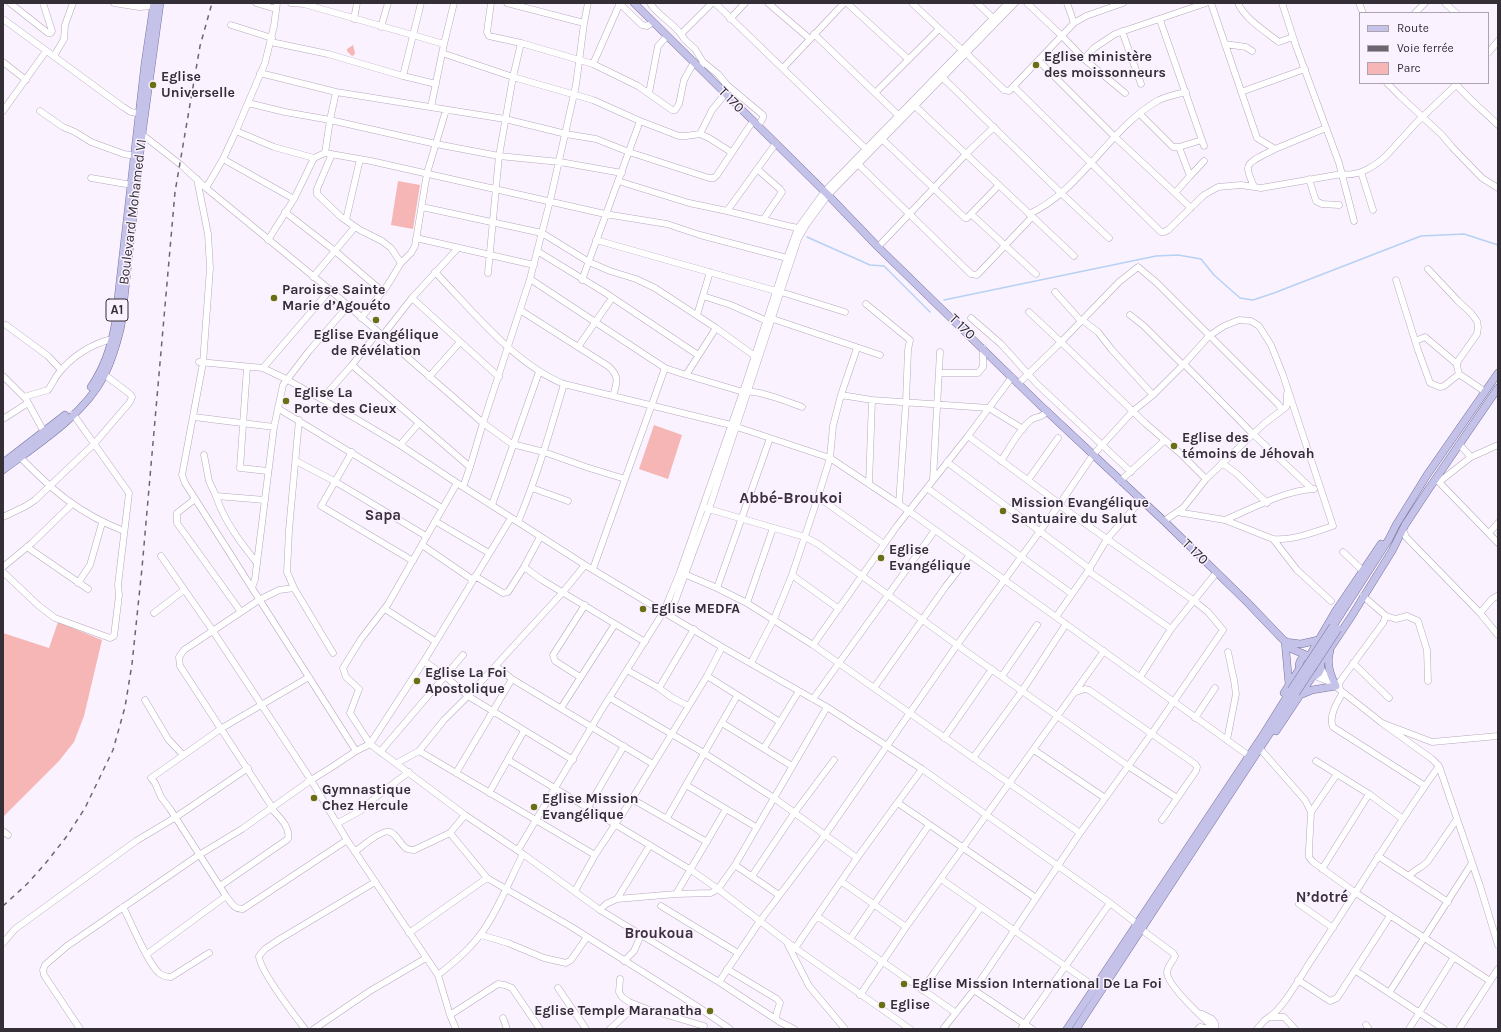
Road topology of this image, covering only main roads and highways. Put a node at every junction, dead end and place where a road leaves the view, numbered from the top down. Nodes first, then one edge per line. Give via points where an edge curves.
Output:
1 (634, 3) edge
2 (156, 4) edge
3 (140, 133) junction
4 (1498, 373) edge
5 (1498, 388) edge
6 (3, 462) edge
7 (3, 470) edge
8 (1396, 525) junction
9 (1403, 530) junction
10 (1335, 627) junction
11 (1318, 640) junction
12 (1285, 642) junction
13 (1331, 647) junction
14 (1292, 649) junction
15 (1308, 655) junction
16 (1321, 665) junction
17 (1300, 666) junction
18 (1313, 676) junction
19 (1294, 691) junction
20 (1217, 809) junction
21 (1139, 926) junction
22 (1067, 1029) edge
23 (1076, 1029) edge

1 - 12 main road, T 170 via 694,62 701,65 878,247 1164,521
2 - 3 main road, Boulevard Mohamed VI / A1
3 - 6 main road, Boulevard Mohamed VI / A1 via 135,156 116,325 102,369 90,389 71,410
3 - 7 main road, Boulevard Mohamed VI / A1 via 121,326 105,375 94,392 55,431
4 - 8 main road
5 - 9 main road
8 - 10 main road
8 - 11 main road via 1363,569
9 - 10 main road
9 - 13 main road
10 - 19 main road, bridge
11 - 12 main road via 1301,644
11 - 15 main road
12 - 14 main road, T 170
12 - 19 main road
13 - 16 main road
13 - 19 main road via 1328,665 1331,678 1337,687
14 - 15 main road
14 - 17 main road
15 - 16 main road via 1316,656
15 - 17 main road via 1302,659
16 - 18 main road
17 - 18 main road via 1304,675
17 - 19 main road
18 - 19 main road
19 - 20 main road
19 - 20 main road via 1262,751 1228,803
19 - 20 main road via 1245,753 1218,795
20 - 21 main road
21 - 22 main road
21 - 23 main road

